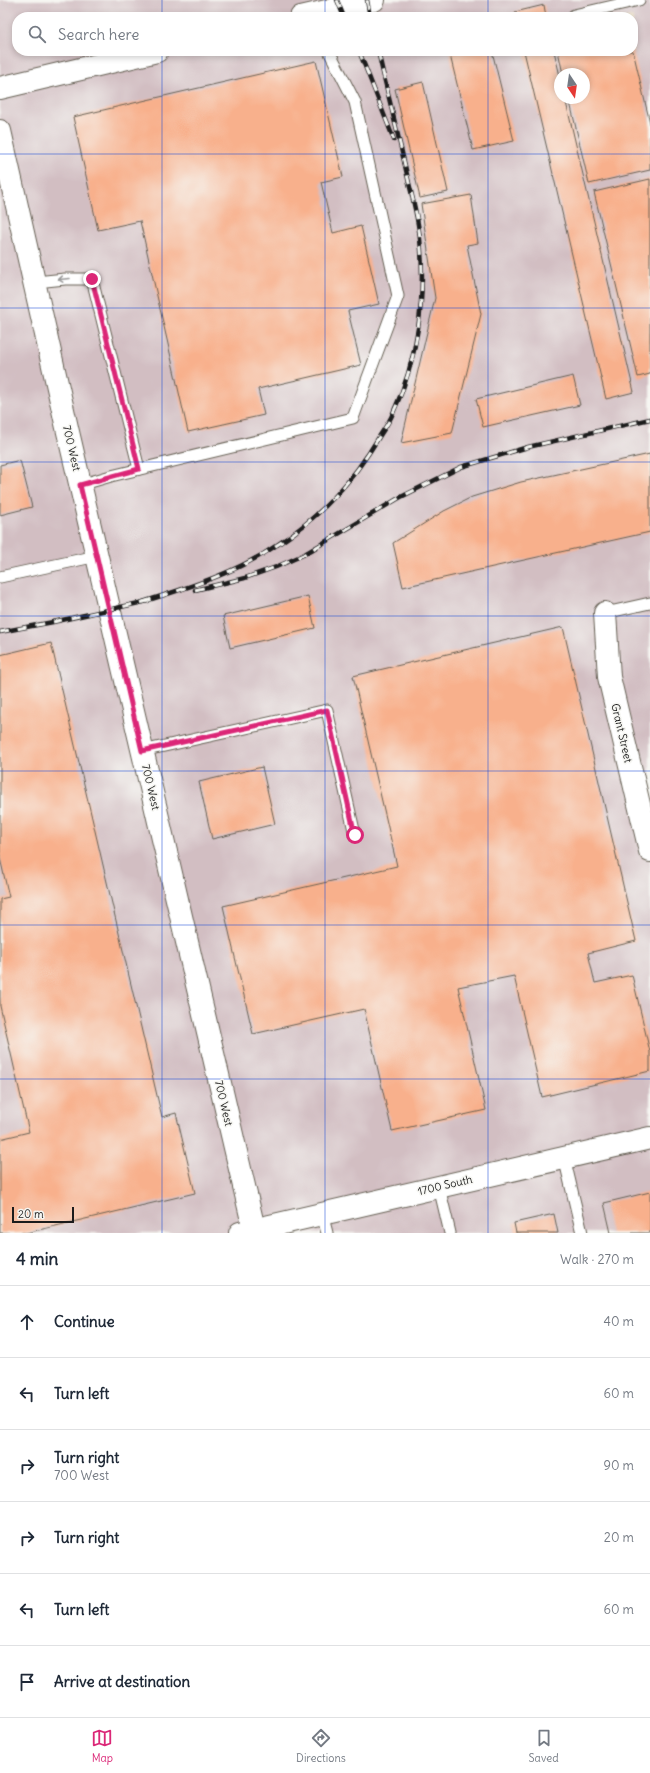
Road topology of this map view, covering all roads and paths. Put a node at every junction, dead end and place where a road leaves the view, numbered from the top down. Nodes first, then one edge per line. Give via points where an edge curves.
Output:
1 (374, 0) edge
2 (639, 0) edge
3 (324, 12) edge
4 (587, 12) edge
5 (136, 56) edge
6 (332, 56) edge
7 (0, 88) edge
8 (0, 131) edge
9 (36, 282) junction
10 (139, 469) junction
11 (80, 485) junction
12 (97, 556) junction
13 (0, 577) edge
14 (650, 603) edge
15 (605, 613) joint
16 (142, 751) junction
17 (355, 835) dead end
18 (650, 851) edge
19 (650, 1138) edge
20 (564, 1157) junction
21 (439, 1187) junction
22 (325, 1223) edge
23 (249, 1232) edge
24 (450, 1233) edge
25 (582, 1233) edge

1 - 3 street
2 - 4 lane
5 - 7 street
6 - 10 lane via 355,102 398,296 352,418
8 - 9 street, 700 West
10 -> 9 lane via 92,279
9 - 11 street, 700 West
10 - 11 lane
11 - 12 street, 700 West
12 - 13 lane
12 - 16 street, 700 West
14 - 15 lane
15 - 18 street, Grant Street via 610,677
16 - 17 lane via 327,710
16 - 23 street, 700 West
19 - 20 street, 1700 South
20 - 21 street, 1700 South
20 - 25 lane
21 - 22 street, 1700 South
21 - 24 lane
22 - 23 street, 1700 South

